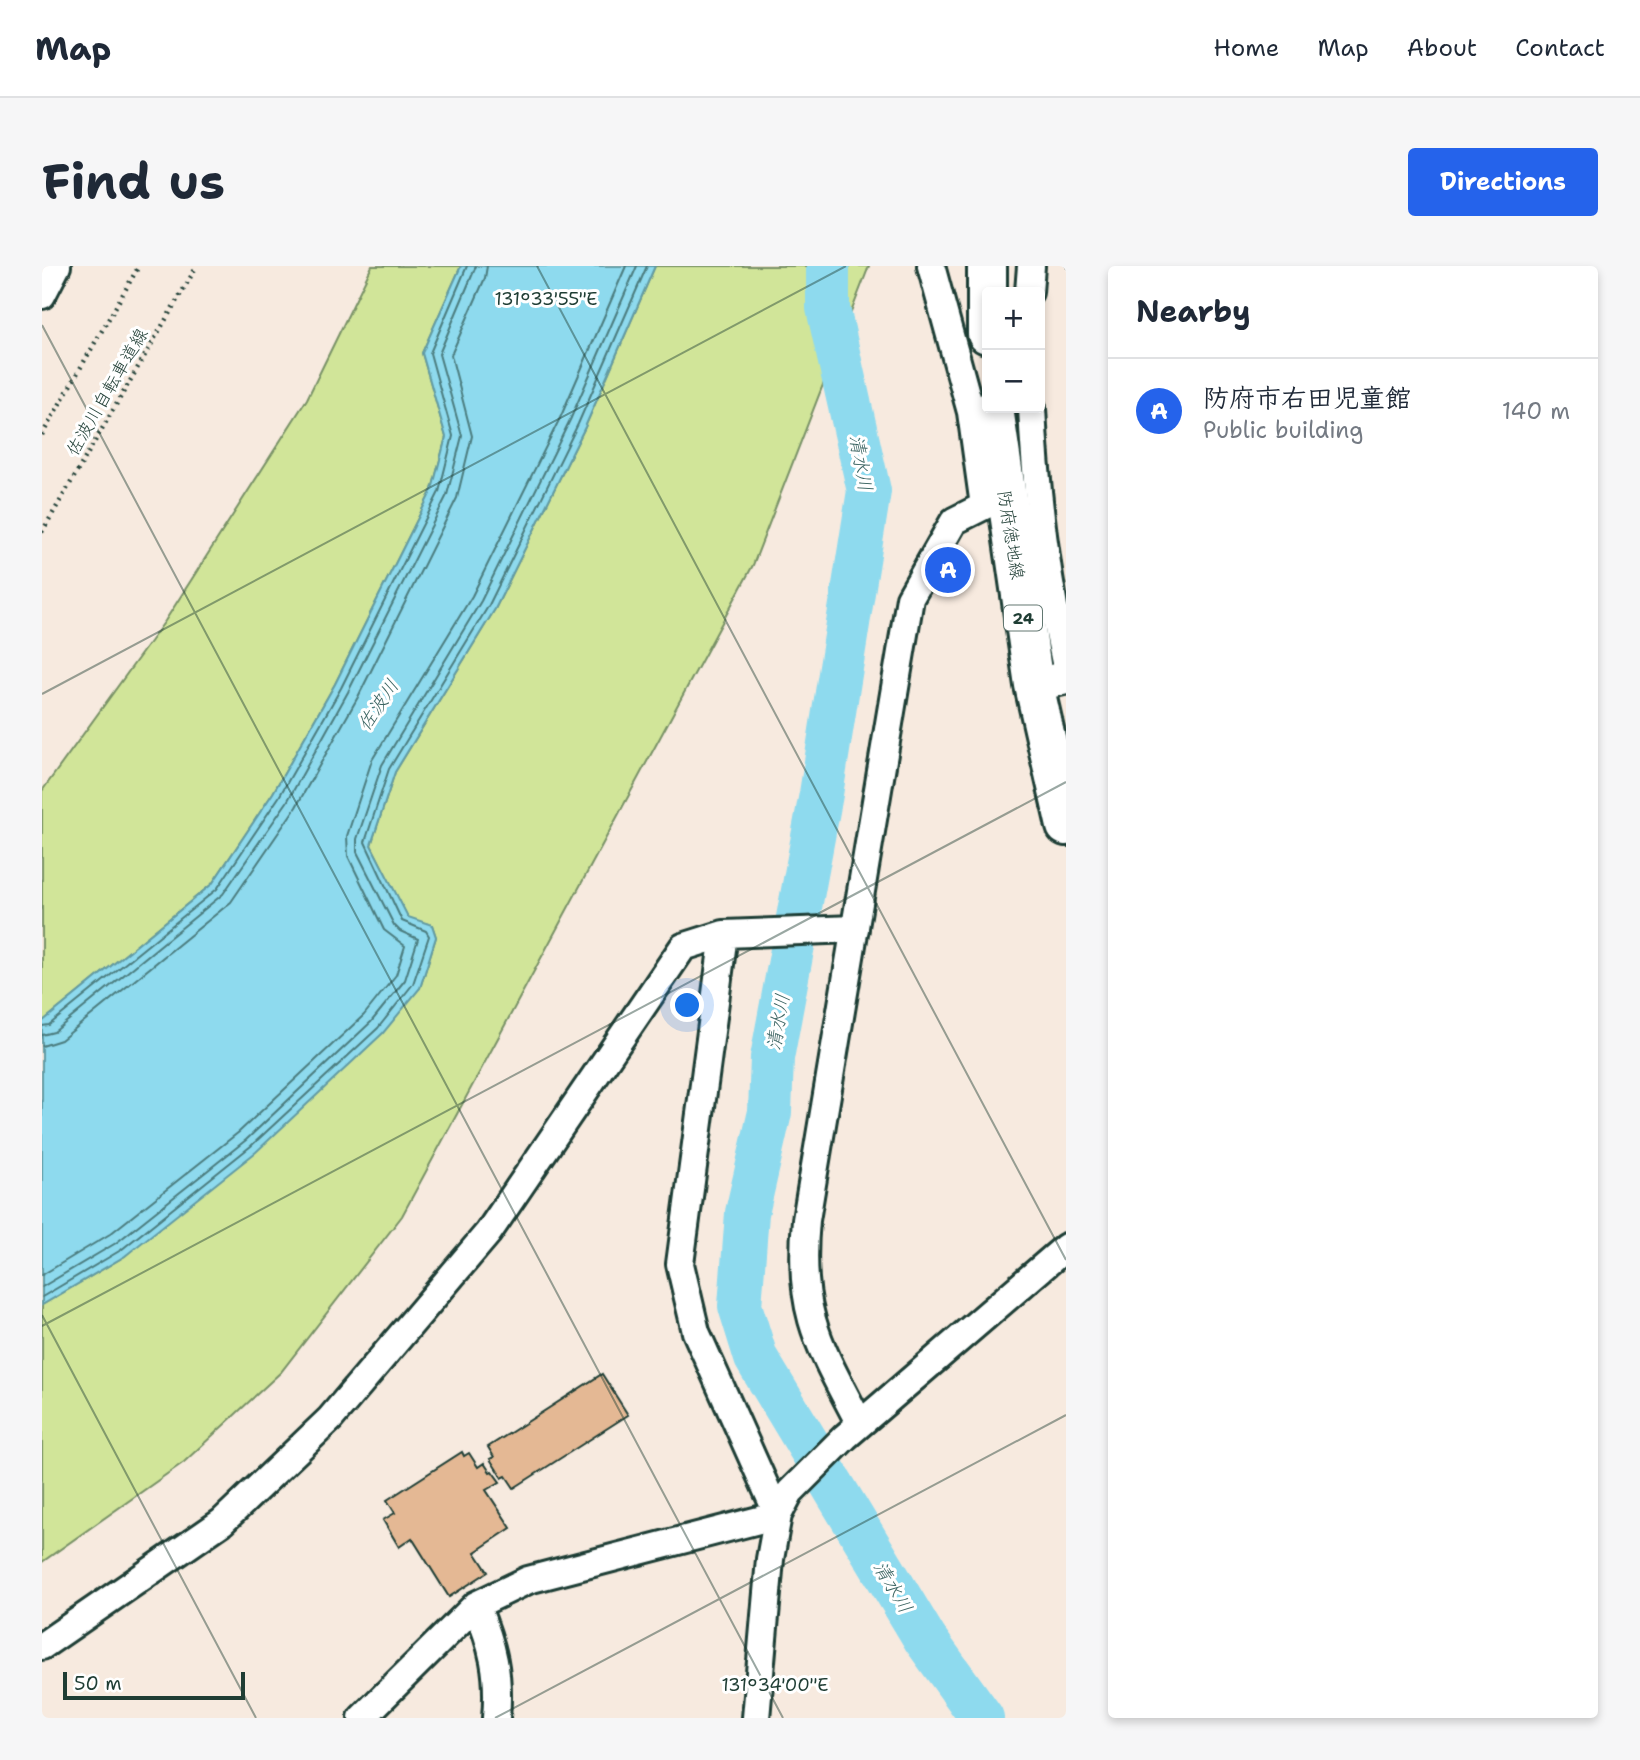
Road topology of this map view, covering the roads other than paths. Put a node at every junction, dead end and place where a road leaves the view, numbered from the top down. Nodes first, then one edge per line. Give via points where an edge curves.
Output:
1 (57, 266) edge
2 (931, 266) edge
3 (987, 266) edge
4 (1031, 266) edge
5 (987, 287) edge
6 (1029, 287) edge
7 (42, 295) edge
8 (994, 413) edge
9 (1032, 413) edge
10 (994, 503) junction
11 (1055, 676) edge
12 (1066, 826) edge
13 (856, 929) junction
14 (733, 933) junction
15 (1066, 1247) edge
16 (853, 1431) junction
17 (784, 1504) junction
18 (476, 1605) junction
19 (42, 1646) edge
20 (362, 1718) edge
21 (496, 1718) edge
22 (756, 1718) edge

1 - 7 street
2 - 10 street
3 - 5 main road
4 - 6 street
8 - 10 main road, 防府徳地線 / 24
9 - 11 street
10 - 11 main road, 防府徳地線 / 24
10 - 13 street via 954,521 910,598
11 - 12 main road, 防府徳地線 / 24
13 - 14 street
13 - 16 street via 802,1265 806,1305
14 - 17 street via 680,1264 696,1332
14 - 19 street via 683,947 488,1233 330,1419 222,1522
15 - 16 street
16 - 17 street
17 - 18 street via 528,1580
17 - 22 street via 770,1559
18 - 20 street
18 - 21 street via 494,1649

